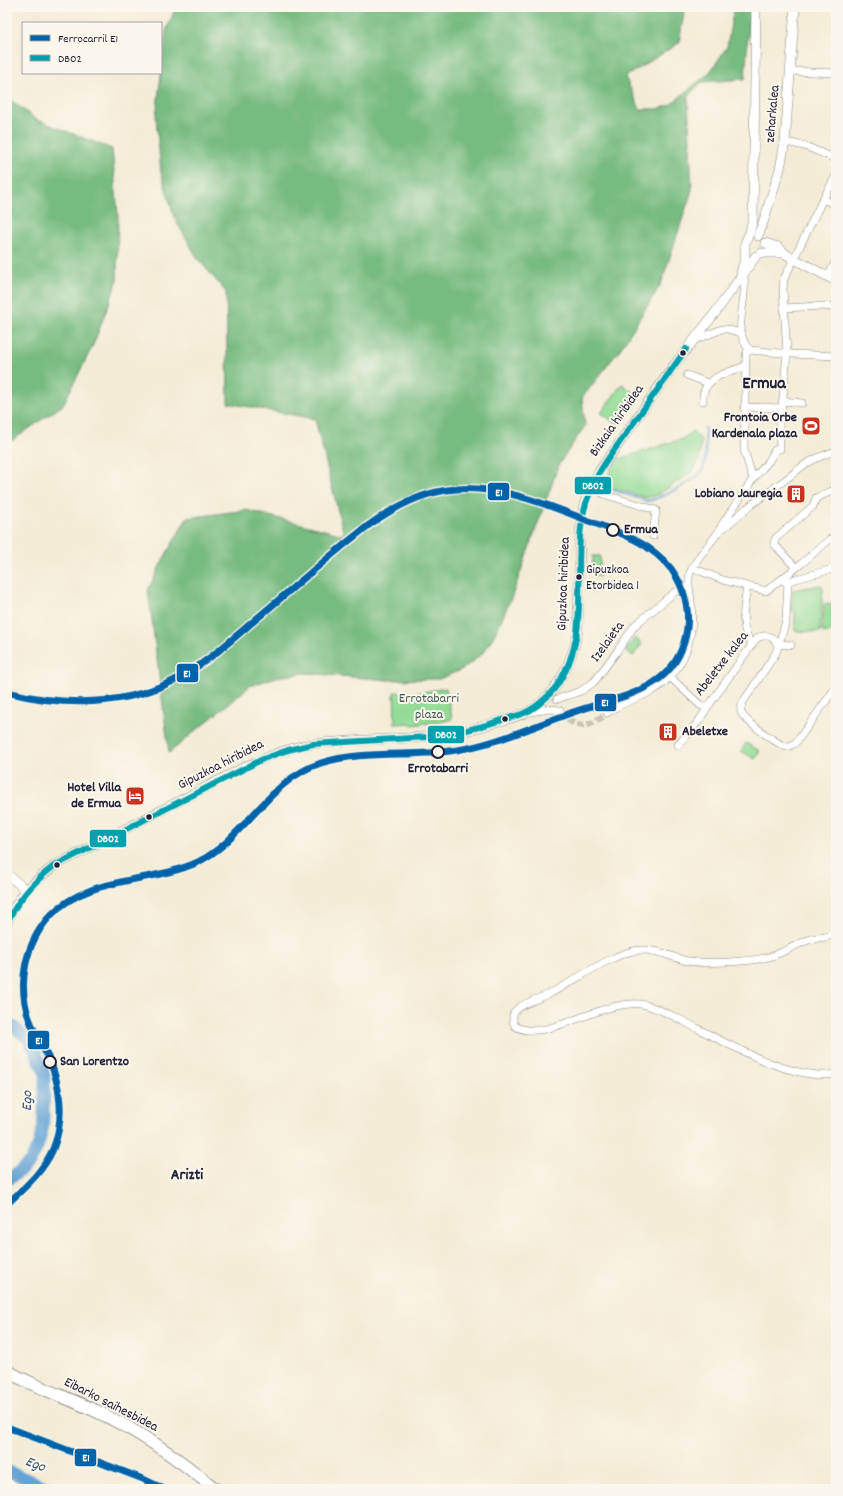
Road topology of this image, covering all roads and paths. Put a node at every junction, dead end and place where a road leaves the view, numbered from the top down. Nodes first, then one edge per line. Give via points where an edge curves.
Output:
1 (756, 7) edge
2 (795, 7) edge
3 (790, 71) junction
4 (836, 73) edge
5 (785, 142) junction
6 (836, 159) edge
7 (836, 176) edge
8 (823, 199) junction
9 (836, 205) edge
10 (758, 238) junction
11 (745, 250) junction
12 (784, 253) junction
13 (759, 254) junction
14 (795, 259) junction
15 (836, 261) edge
16 (744, 271) junction
17 (828, 276) junction
18 (737, 280) junction
19 (836, 281) edge
20 (836, 307) edge
21 (784, 308) junction
22 (741, 333) junction
23 (689, 346) junction
24 (750, 350) junction
25 (787, 353) junction
26 (836, 356) edge
27 (746, 366) junction
28 (687, 375) dead end
29 (708, 383) junction
30 (703, 401) dead end
31 (783, 401) junction
32 (802, 403) dead end
33 (744, 407) junction
34 (782, 408) junction
35 (836, 451) edge
36 (596, 478) junction
37 (753, 479) junction
38 (836, 488) edge
39 (582, 515) tunnel mouth
40 (720, 529) junction
41 (580, 530) tunnel mouth
42 (653, 536) dead end
43 (836, 537) edge
44 (693, 568) junction
45 (796, 568) junction
46 (836, 568) edge
47 (789, 578) junction
48 (747, 587) junction
49 (675, 592) dead end
50 (752, 645) junction
51 (778, 645) junction
52 (790, 645) dead end
53 (670, 677) junction
54 (558, 684) junction
55 (836, 687) edge
56 (558, 699) junction
57 (707, 708) junction
58 (559, 710) junction
59 (607, 713) tunnel mouth
60 (521, 714) junction
61 (678, 745) dead end
62 (7, 874) edge
63 (26, 890) junction
64 (7, 923) edge
65 (836, 932) edge
66 (836, 1074) edge
67 (7, 1371) edge
68 (215, 1489) edge

1 - 10 street via 752,221
2 - 3 street, zeharkalea
3 - 4 street
3 - 5 street, zeharkalea
5 - 6 street via 805,146
5 - 10 street, zeharkalea via 780,169
7 - 8 street
8 - 9 street
8 - 14 street
10 - 11 street via 745,243
10 - 12 street via 778,247
10 - 13 street via 764,250
11 - 13 street via 750,254
11 - 18 street via 745,259
12 - 13 street
12 - 14 street
13 - 16 street
14 - 17 street
14 - 21 street via 784,279
15 - 17 street
16 - 18 street
16 - 22 street
17 - 19 street
18 - 23 street, Bizkaia hiribidea
20 - 21 street
21 - 25 street
22 - 23 street via 722,329
22 - 24 street
23 - 36 street, Bizkaia hiribidea
24 - 25 street
24 - 27 street via 747,352
25 - 26 street
25 - 31 street
27 - 29 street
27 - 33 street
28 - 29 street
29 - 30 street via 702,395
31 - 32 street
31 - 34 street
33 - 34 street
33 - 37 street via 744,450
34 - 37 street via 779,422 780,449 775,450
35 - 40 street via 798,469
36 - 39 street, Bizkaia hiribidea via 584,504
36 - 42 street via 602,482 601,492 606,495 656,510
37 - 40 street
38 - 45 street via 816,498 813,506 774,541
40 - 44 street
41 - 54 street, Gipuzkoa hiribidea via 578,631 569,666
43 - 45 street via 830,539
44 - 48 street
44 - 53 street via 689,574 691,634 682,660
45 - 47 street
46 - 47 street
47 - 48 street via 766,591
47 - 51 street via 786,621
48 - 50 street via 743,625
49 - 56 street, Izelaieta via 636,625 594,682 580,691
50 - 51 street, Abeletxe kalea via 758,637 771,636
50 - 57 street, Abeletxe kalea
51 - 52 street
51 - 55 street via 773,658 743,702 741,711 743,716 777,742 787,746 794,744
53 - 57 street, Abeletxe kalea via 700,705
53 - 59 street via 648,694 617,706
54 - 56 street
54 - 58 street via 553,694 554,705
54 - 60 street, Gipuzkoa hiribidea via 534,708
56 - 58 street
57 - 61 street
58 - 60 street
60 - 63 street, Gipuzkoa hiribidea via 472,730 445,735 313,744 278,752 54,866
62 - 63 street
63 - 64 street, Gipuzkoa hiribidea
65 - 66 street via 832,936 810,940 760,959 705,962 687,960 655,950 629,952 607,961 550,994 521,1006 512,1018 515,1026 521,1030 540,1031 606,1008 636,1004 663,1011 776,1065 802,1073
67 - 68 highway, Eibarko saihesbidea via 127,1427 176,1458

